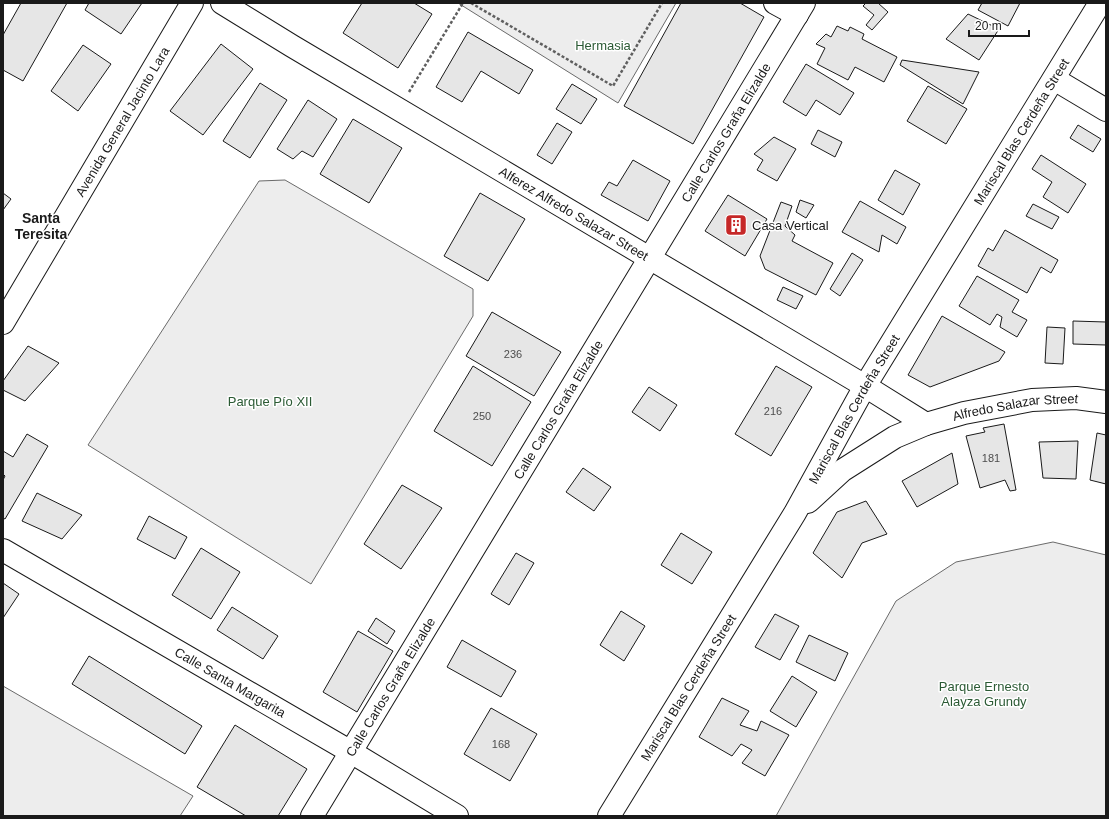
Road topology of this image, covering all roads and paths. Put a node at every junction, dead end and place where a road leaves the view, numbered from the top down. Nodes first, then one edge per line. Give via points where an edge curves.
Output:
1 (192, 3) edge
2 (222, 3) edge
3 (463, 3) edge
4 (471, 3) edge
5 (662, 3) edge
6 (775, 3) edge
7 (1100, 3) edge
8 (800, 9) edge
9 (1054, 79) junction
10 (398, 109) junction
11 (1106, 110) edge
12 (649, 259) junction
13 (3, 323) edge
14 (864, 386) junction
15 (1106, 402) edge
16 (926, 424) junction
17 (795, 513) junction
18 (3, 550) edge
19 (351, 752) junction
20 (312, 816) edge
21 (457, 816) edge
22 (609, 816) edge

1 - 13 street, Avenida General Jacinto Lara
2 - 10 street, Alferez Alfredo Salazar Street
3 - 10 path
4 - 5 path via 613,86
6 - 8 street
7 - 9 street, Mariscal Blas Cerdeña Street
8 - 12 street, Calle Carlos Graña Elizalde
9 - 11 street
9 - 14 street, Mariscal Blas Cerdeña Street
10 - 12 street, Alferez Alfredo Salazar Street
12 - 14 street, Alferez Alfredo Salazar Street
12 - 19 street, Calle Carlos Graña Elizalde
14 - 16 street, Alferez Alfredo Salazar Street
14 - 17 street, Mariscal Blas Cerdeña Street
15 - 16 street, Alfredo Salazar Street via 1076,398 1032,400 964,413
16 - 17 street, Alfredo Salazar Street via 895,437 843,470
17 - 22 street, Mariscal Blas Cerdeña Street
18 - 19 street, Calle Santa Margarita
19 - 20 street, Calle Carlos Graña Elizalde
19 - 21 street, Calle Santa Margarita

